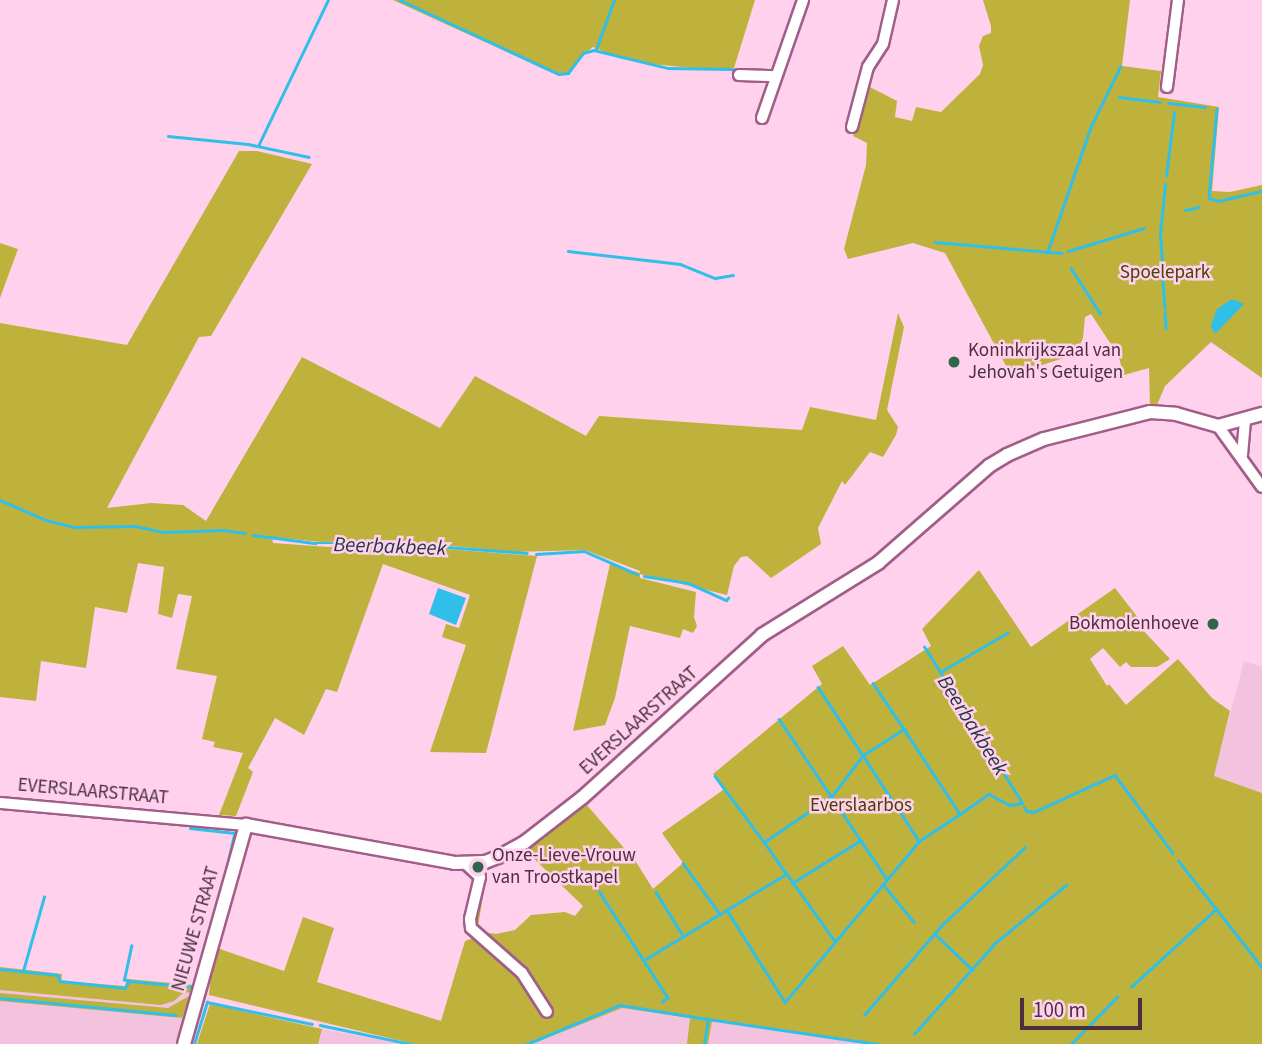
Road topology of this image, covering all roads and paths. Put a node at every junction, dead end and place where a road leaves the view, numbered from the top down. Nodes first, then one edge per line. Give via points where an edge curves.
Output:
1 (803, 0) edge
2 (894, 0) edge
3 (1178, 0) edge
4 (739, 75) dead end
5 (776, 76) junction
6 (1167, 87) dead end
7 (762, 118) dead end
8 (852, 127) dead end
9 (1262, 414) edge
10 (1245, 419) junction
11 (1218, 426) junction
12 (1242, 455) junction
13 (1262, 487) edge
14 (0, 803) edge
15 (246, 824) junction
16 (485, 862) junction
17 (466, 864) junction
18 (480, 877) junction
19 (547, 1012) dead end
20 (184, 1044) edge

1 - 5 street
2 - 8 street via 883,44 868,67
3 - 6 street
4 - 5 street
5 - 7 street
9 - 10 street, EVERSLAARSTRAAT
10 - 11 street, EVERSLAARSTRAAT
10 - 12 street
11 - 12 street
11 - 16 street, EVERSLAARSTRAAT via 1156,411 1056,435 1007,455 878,563 762,635 565,813 525,842
12 - 13 street
14 - 15 street, EVERSLAARSTRAAT
15 - 17 street, EVERSLAARSTRAAT
15 - 20 street, NIEUWE STRAAT
16 - 17 street, EVERSLAARSTRAAT
16 - 18 street
17 - 18 street
18 - 19 street via 471,928 519,969

